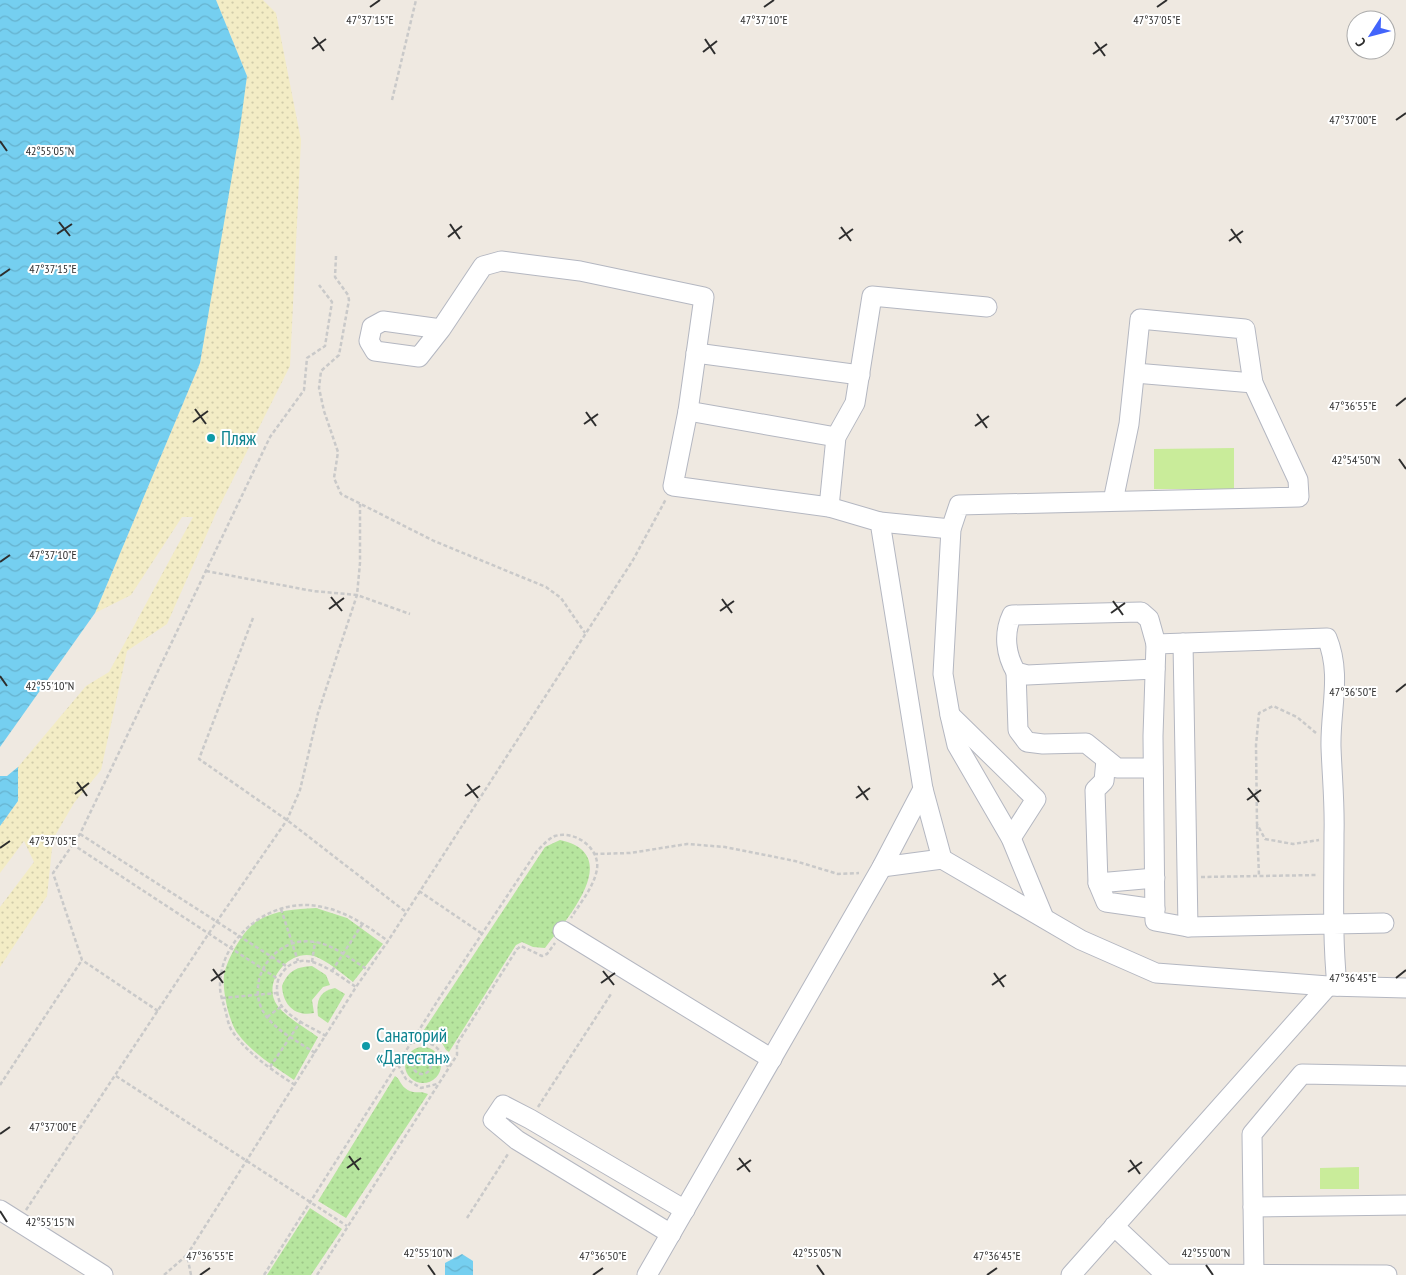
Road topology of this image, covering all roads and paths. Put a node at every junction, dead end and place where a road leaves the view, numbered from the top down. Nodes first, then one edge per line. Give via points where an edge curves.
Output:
1 (416, 0) edge
2 (392, 100) dead end
3 (336, 256) dead end
4 (319, 285) dead end
5 (987, 307) dead end
6 (441, 329) dead end
7 (696, 353) junction
8 (1135, 374) junction
9 (860, 375) junction
10 (1252, 384) junction
11 (688, 411) junction
12 (836, 437) junction
13 (673, 486) junction
14 (1113, 500) junction
15 (360, 504) junction
16 (829, 508) junction
17 (880, 522) junction
18 (951, 529) junction
19 (206, 571) junction
20 (357, 595) junction
21 (410, 614) dead end
22 (253, 618) dead end
23 (585, 633) junction
24 (1183, 643) junction
25 (1156, 644) junction
26 (1155, 669) junction
27 (1016, 672) junction
28 (950, 715) junction
29 (1331, 746) junction
30 (1106, 760) junction
31 (1154, 768) junction
32 (923, 789) junction
33 (287, 820) junction
34 (1257, 824) junction
35 (80, 834) junction
36 (1334, 834) junction
37 (1011, 838) junction
38 (72, 844) junction
39 (594, 854) junction
40 (942, 859) junction
41 (882, 867) junction
42 (1333, 875) junction
43 (1259, 876) junction
44 (1155, 878) junction
45 (1185, 878) junction
46 (1098, 884) junction
47 (419, 891) junction
48 (281, 909) junction
49 (1155, 909) junction
50 (406, 912) junction
51 (1044, 918) junction
52 (217, 922) junction
53 (1384, 923) dead end
54 (363, 924) junction
55 (1333, 925) junction
56 (1188, 927) junction
57 (563, 931) junction
58 (209, 933) junction
59 (481, 933) junction
60 (239, 935) junction
61 (315, 942) junction
62 (388, 942) junction
63 (292, 944) junction
64 (232, 948) junction
65 (343, 954) junction
66 (270, 956) junction
67 (82, 960) junction
68 (298, 961) junction
69 (312, 962) junction
70 (286, 966) junction
71 (263, 969) junction
72 (368, 970) junction
73 (332, 972) junction
74 (278, 978) junction
75 (1333, 986) junction
76 (356, 987) junction
77 (1406, 988) edge
78 (277, 993) junction
79 (258, 995) junction
80 (222, 998) junction
81 (282, 1006) junction
82 (158, 1011) junction
83 (267, 1017) junction
84 (302, 1021) junction
85 (326, 1036) junction
86 (291, 1037) junction
87 (410, 1043) junction
88 (315, 1053) junction
89 (772, 1059) junction
90 (398, 1065) junction
91 (448, 1067) junction
92 (270, 1068) junction
93 (424, 1074) joint
94 (116, 1076) junction
95 (1406, 1076) edge
96 (438, 1084) junction
97 (0, 1085) edge
98 (295, 1085) junction
99 (248, 1161) junction
100 (309, 1202) junction
101 (1406, 1205) edge
102 (1253, 1207) junction
103 (0, 1210) edge
104 (685, 1210) junction
105 (18, 1222) junction
106 (347, 1226) junction
107 (1114, 1226) junction
108 (671, 1234) junction
109 (187, 1256) junction
110 (94, 1273) edge
111 (1254, 1274) junction
112 (164, 1275) edge
113 (191, 1275) edge
114 (264, 1275) edge
115 (317, 1275) edge
116 (647, 1275) edge
117 (1071, 1275) edge
118 (1387, 1275) edge

1 - 2 path
3 - 15 path via 335,277 349,300 339,355 321,371 320,388 338,452 334,478 341,494
4 - 19 path via 332,302 325,346 307,358 304,390 270,437
5 - 9 street via 872,296
6 - 7 street via 483,266 501,261 580,271 704,297
7 - 9 street
7 - 11 street
8 - 10 street
8 - 10 street via 1140,319 1245,330
8 - 14 street via 1129,424
9 - 12 street via 855,402
10 - 14 street via 1298,480 1299,497
11 - 12 street
11 - 13 street
12 - 16 street
13 - 16 street
13 - 23 path via 633,560
14 - 18 street via 959,505
15 - 20 path
15 - 23 path via 434,541 546,587 561,598
16 - 17 street
17 - 18 street
17 - 32 street
18 - 28 street via 943,674
19 - 20 path via 313,591
19 - 35 path
20 - 21 path
20 - 33 path via 318,713 300,790
22 - 33 path via 199,760
23 - 47 path
24 - 25 street
24 - 29 street via 1327,638 1333,654 1335,688
24 - 45 street
25 - 26 street
25 - 27 street via 1149,619 1141,612 1012,615 1007,624 1008,657
26 - 27 street via 1027,676
26 - 31 street
27 - 30 street via 1018,730 1027,742 1086,744
28 - 37 street via 957,745
28 - 37 street via 1036,799
29 - 34 path via 1297,717 1273,706 1260,713 1256,745
29 - 36 street
30 - 31 street via 1117,768
30 - 46 street via 1104,781 1095,790
31 - 44 street
32 - 40 street
32 - 41 street
33 - 50 path
33 - 52 path
34 - 36 path via 1265,839 1293,844 1312,842
34 - 43 path
35 - 38 path
35 - 52 path
36 - 42 street
37 - 51 street
38 - 58 path
38 - 67 path via 53,873
39 - 41 path via 630,853 687,844 725,847 795,861 838,874 868,873
39 - 57 path via 598,868 593,882
39 - 59 path via 588,844 575,836 566,834 548,840
40 - 41 street
40 - 51 street
41 - 89 street
42 - 43 path
42 - 55 street
43 - 45 path
44 - 46 street
44 - 49 street
45 - 56 street
46 - 49 street via 1106,902
47 - 50 path
47 - 59 path
48 - 54 path via 316,906 345,914
48 - 60 path via 249,924
48 - 63 path
49 - 56 street via 1155,921
50 - 62 path
51 - 75 street via 1081,940 1156,973
52 - 58 path
52 - 60 path
53 - 55 street
54 - 62 path
54 - 65 path
55 - 56 street
55 - 75 street
57 - 89 street
57 - 91 path via 547,954 542,956 521,946 518,949 457,1044 457,1055
58 - 64 path
58 - 82 path
59 - 87 path
60 - 64 path
60 - 66 path
61 - 63 path
61 - 65 path
61 - 69 path
62 - 72 path
63 - 66 path
63 - 68 path
64 - 71 path
64 - 80 path via 224,964 220,986
65 - 72 path
65 - 73 path
66 - 70 path
66 - 71 path
67 - 82 path
67 - 97 path
68 - 69 path
68 - 70 path
69 - 73 path
70 - 74 path
71 - 74 path
71 - 79 path
72 - 76 path
73 - 76 path
74 - 78 path
75 - 77 street
75 - 107 street
76 - 85 path
78 - 79 path
78 - 81 path
79 - 80 path
79 - 83 path
80 - 92 path via 230,1029 252,1054
81 - 83 path
81 - 84 path
82 - 94 path
83 - 86 path
84 - 85 path
84 - 86 path
85 - 88 path
86 - 88 path
86 - 92 path
87 - 90 path
87 - 91 path via 426,1042 440,1049
88 - 98 path
89 - 104 street
90 - 96 path via 406,1079 421,1088
90 - 100 path
91 - 96 path
92 - 98 path
93 - 93 path via 417,1073 414,1068 414,1062 421,1056 431,1062 431,1068
94 - 99 path
94 - 105 path
95 - 102 street via 1302,1074 1252,1134
96 - 106 path
98 - 99 path
99 - 100 path
99 - 109 path
100 - 106 path
100 - 114 path
101 - 102 street
102 - 111 street
103 - 105 street
104 - 108 street
104 - 108 street via 503,1105 493,1120 517,1140
105 - 110 street
106 - 115 path
107 - 111 street via 1166,1274
107 - 117 street
108 - 116 street
109 - 112 path
109 - 113 path
111 - 118 street

